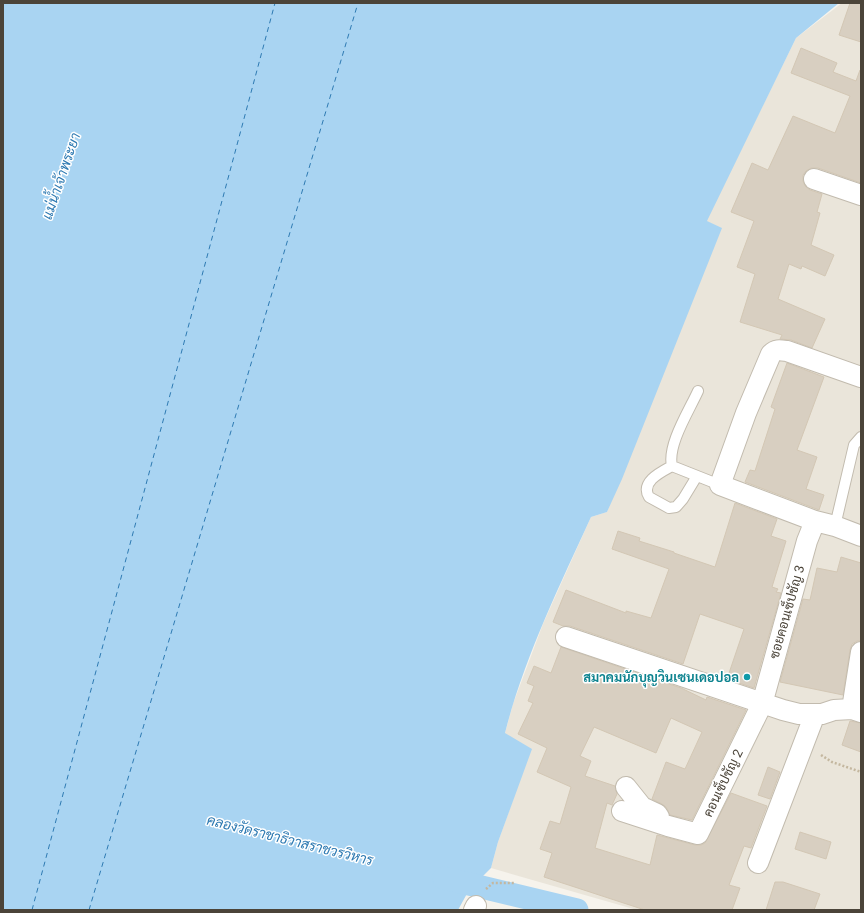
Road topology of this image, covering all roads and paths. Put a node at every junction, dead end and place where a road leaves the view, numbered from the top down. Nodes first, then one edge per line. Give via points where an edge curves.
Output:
1 (814, 179) dead end
2 (861, 195) edge
3 (861, 377) edge
4 (698, 391) dead end
5 (861, 437) edge
6 (672, 466) junction
7 (697, 476) junction
8 (720, 485) junction
9 (815, 521) junction
10 (835, 526) junction
11 (861, 536) edge
12 (566, 636) dead end
13 (861, 652) edge
14 (762, 704) junction
15 (856, 711) edge
16 (815, 714) junction
17 (819, 750) dead end
18 (861, 772) edge
19 (626, 787) dead end
20 (622, 811) dead end
21 (668, 826) junction
22 (758, 863) dead end
23 (515, 882) dead end
24 (475, 908) edge

1 - 2 street
3 - 8 street via 787,351 773,352 746,413
4 - 6 lane via 673,445 670,459
5 - 10 lane via 854,445
6 - 7 lane
6 - 7 lane via 656,474 647,489 649,497 669,508 676,507 683,500
7 - 8 lane
8 - 9 street
9 - 10 street
9 - 14 street, ซอยคอนเซ็ปชัญ 3 via 807,541
10 - 11 street
12 - 14 street
13 - 15 street
14 - 16 street via 799,714
14 - 21 street, คอนเซ็ปชัญ 2 via 698,834
15 - 16 street via 834,710
16 - 22 street
17 - 18 path via 822,756 832,762
19 - 21 street, คอนเซ็ปชัญ 2 via 642,807 657,814
20 - 21 street, คอนเซ็ปชัญ 2
23 - 24 path via 494,883 484,891

